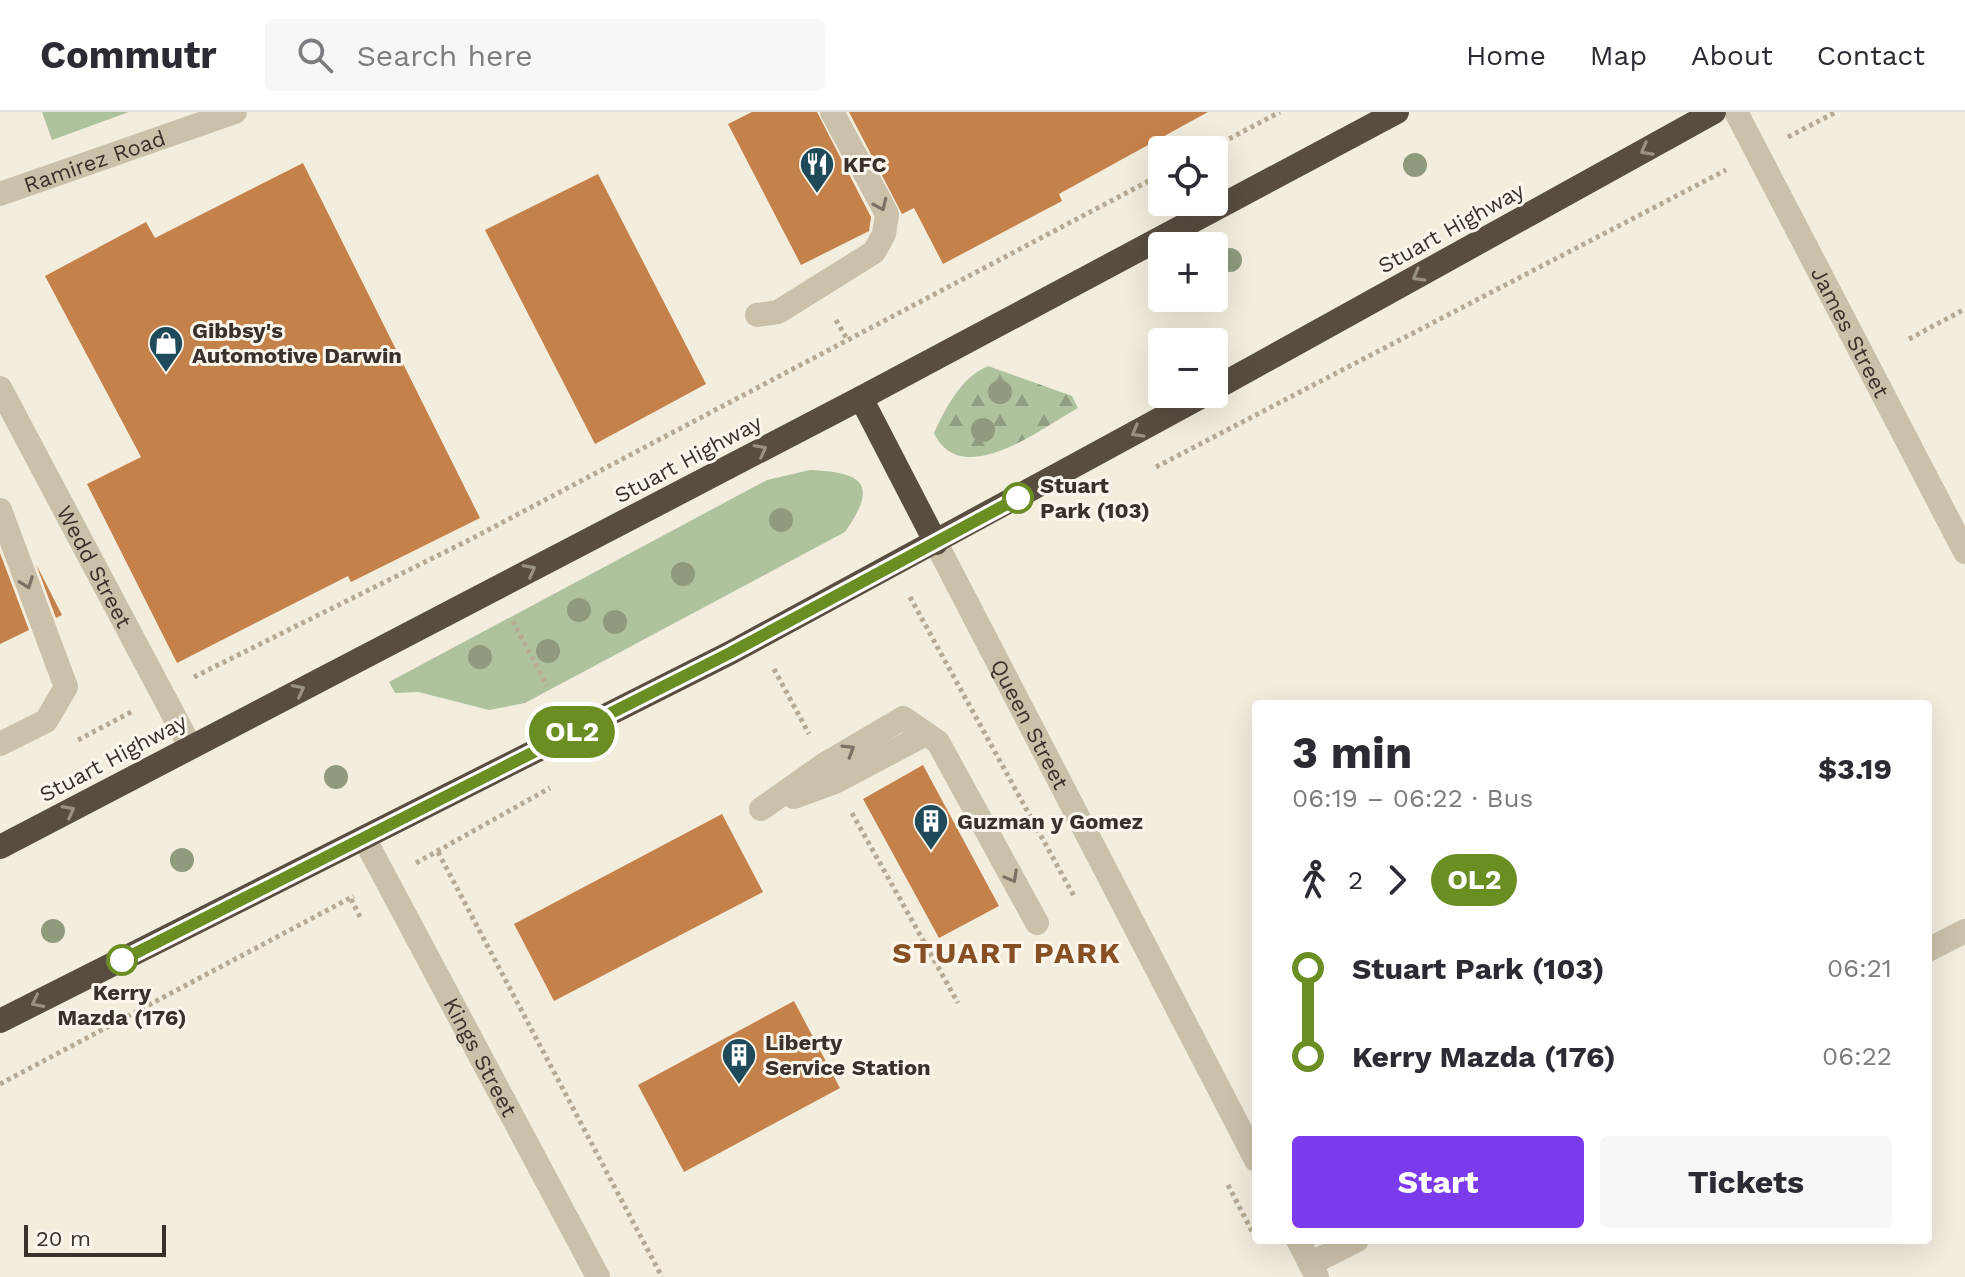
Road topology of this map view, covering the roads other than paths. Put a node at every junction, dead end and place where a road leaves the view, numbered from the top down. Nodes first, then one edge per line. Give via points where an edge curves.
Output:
1 (235, 112) edge
2 (832, 112) edge
3 (1397, 112) edge
4 (1714, 112) edge
5 (1736, 112) edge
6 (0, 194) edge
7 (757, 315) dead end
8 (1228, 381) edge
9 (0, 388) edge
10 (861, 398) junction
11 (1181, 408) edge
12 (0, 510) edge
13 (936, 543) junction
14 (1965, 552) edge
15 (0, 744) edge
16 (190, 746) junction
17 (761, 809) dead end
18 (364, 838) junction
19 (0, 847) edge
20 (1037, 923) dead end
21 (1965, 931) edge
22 (1932, 948) edge
23 (0, 1021) edge
24 (1252, 1152) edge
25 (1300, 1244) edge
26 (1351, 1244) edge
27 (1314, 1270) edge
28 (598, 1277) edge

1 - 6 street, Ramirez Road
2 -> 7 street via 887,214 884,234 874,252 778,312
3 - 10 highway, Stuart Highway
4 -> 8 highway, Stuart Highway
5 - 14 street, James Street
9 - 16 street, Wedd Street
10 - 13 highway
16 -> 10 highway, Stuart Highway
11 -> 13 highway
12 -> 15 street via 66,687 46,721
13 - 18 highway
13 - 24 street, Queen Street
19 -> 16 highway, Stuart Highway
17 -> 20 street via 830,773 903,718 938,742
18 -> 23 highway
18 - 28 street, Kings Street
21 - 22 street
25 - 27 street
26 - 27 street

